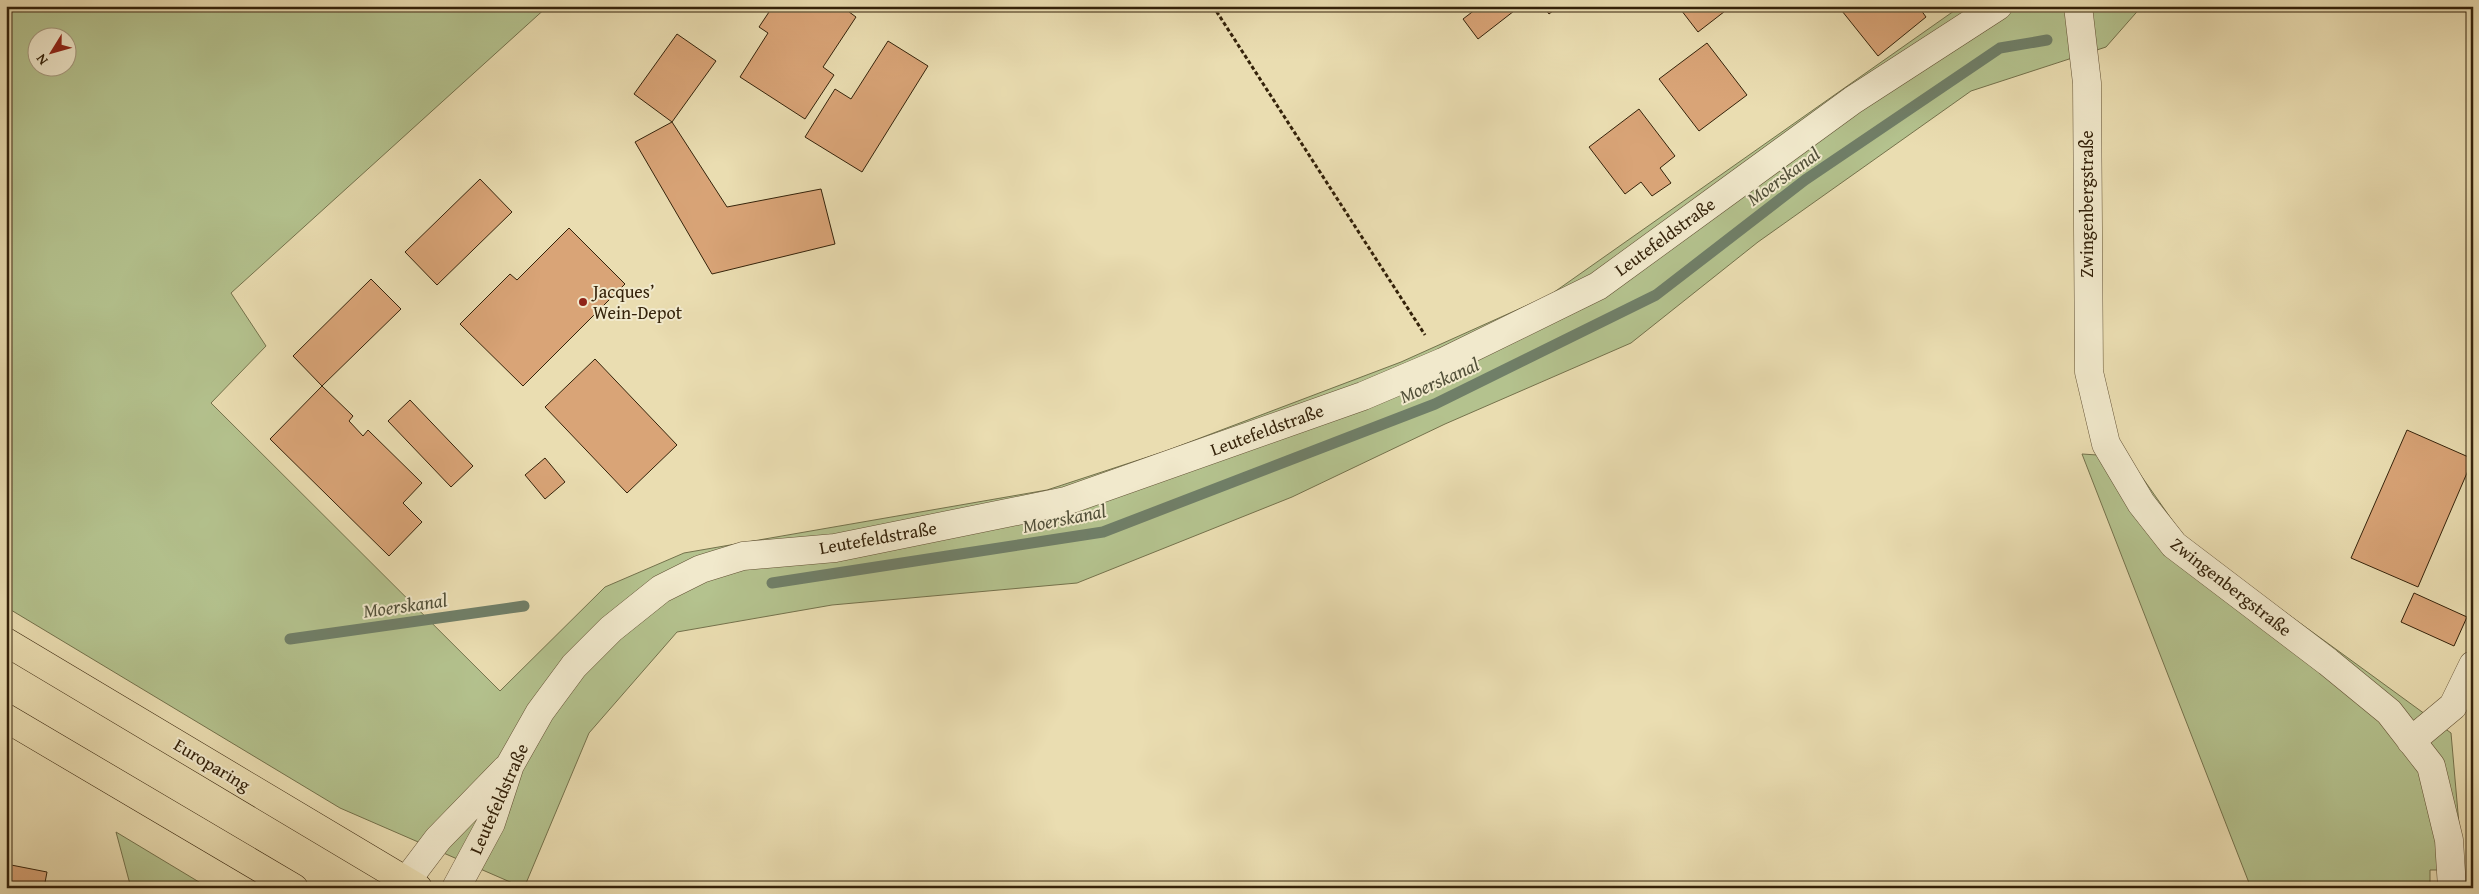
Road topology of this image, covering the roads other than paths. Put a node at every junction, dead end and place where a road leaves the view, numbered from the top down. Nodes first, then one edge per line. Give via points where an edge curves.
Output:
1 (1998, 6) edge
2 (2078, 6) edge
3 (6, 642) edge
4 (2473, 665) edge
5 (6, 718) edge
6 (2411, 741) junction
7 (510, 765) junction
8 (408, 885) edge
9 (294, 888) edge
10 (456, 888) edge
11 (2452, 888) edge

1 - 7 street, Leutefeldstraße via 1852,100 1598,286 1443,362 1363,396 1066,501 835,548 743,556 701,570 661,589 611,629 574,666 540,712
2 - 6 street, Zwingenbergstraße via 2087,82 2088,372 2106,444 2140,503 2174,545 2389,712
3 - 8 main road, Europaring
4 - 6 street via 2453,706
5 - 9 main road
6 - 11 street, Zwingenbergstraße via 2431,766 2449,840
7 - 8 street via 438,839
7 - 10 street, Leutefeldstraße via 491,823

